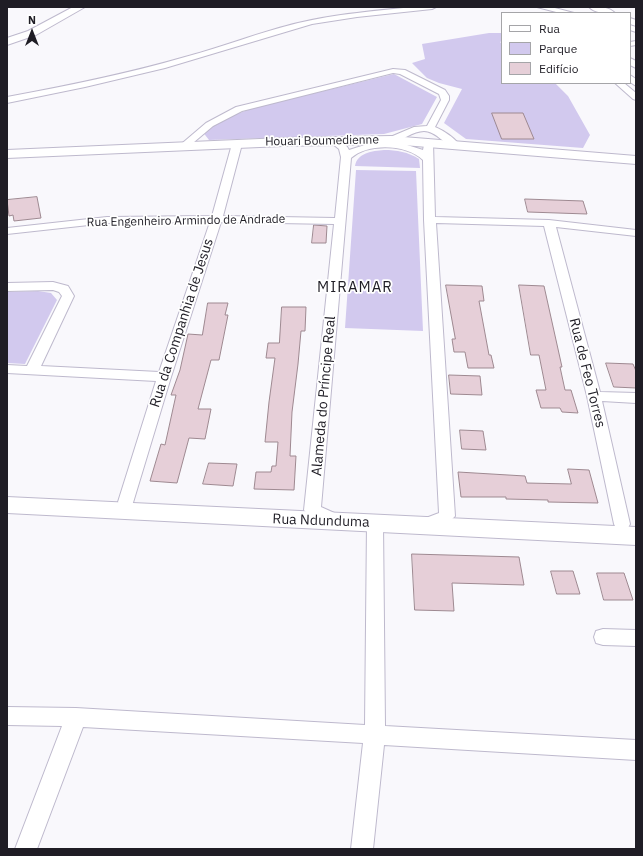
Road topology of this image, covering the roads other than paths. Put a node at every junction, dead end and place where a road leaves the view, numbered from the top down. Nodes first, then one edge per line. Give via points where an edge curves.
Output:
1 (80, 7) edge
2 (432, 7) edge
3 (541, 7) edge
4 (594, 7) edge
5 (556, 12) edge
6 (607, 12) edge
7 (7, 42) edge
8 (620, 84) edge
9 (636, 97) edge
10 (7, 100) edge
11 (429, 135) junction
12 (321, 140) junction
13 (237, 144) junction
14 (184, 146) junction
15 (7, 154) edge
16 (346, 157) junction
17 (429, 159) junction
18 (636, 160) edge
19 (217, 219) junction
20 (430, 220) junction
21 (341, 221) junction
22 (549, 223) junction
23 (7, 231) edge
24 (636, 233) edge
25 (7, 287) edge
26 (7, 369) edge
27 (32, 370) junction
28 (164, 377) junction
29 (594, 396) junction
30 (636, 398) edge
31 (7, 494) edge
32 (126, 502) junction
33 (7, 505) edge
34 (312, 510) junction
35 (447, 516) junction
36 (340, 522) junction
37 (374, 523) junction
38 (423, 526) junction
39 (631, 528) edge
40 (603, 637) dead end
41 (636, 638) edge
42 (7, 716) edge
43 (76, 717) junction
44 (375, 734) junction
45 (636, 750) edge
46 (26, 849) edge
47 (362, 849) edge

1 - 7 street via 32,34
2 - 10 street via 313,21 262,38 85,85
3 - 5 street
4 - 6 street
8 - 9 street
11 - 12 street, Houari Boumedienne via 392,140
11 - 14 street via 445,96 442,92 402,72 393,72 239,110 216,119
11 - 17 street
11 - 18 street, Houari Boumedienne via 454,144
12 - 13 street, Houari Boumedienne
12 - 16 street via 337,143 344,148
13 - 14 street, Houari Boumedienne
13 - 19 street, Rua da Companhia de Jesus
14 - 15 street, Houari Boumedienne
16 - 17 street via 351,151 361,147 384,146 411,149
16 - 21 street, Alameda do Príncipe Real
17 - 20 street
19 - 21 street, Rua Engenheiro Armindo de Andrade
19 - 23 street, Rua Engenheiro Armindo de Andrade via 107,220
19 - 28 street, Rua da Companhia de Jesus
20 - 22 street
20 - 35 street
21 - 34 street, Alameda do Príncipe Real
22 - 24 street via 606,227
22 - 29 street, Rua de Feo Torres
25 - 27 street via 53,286 64,289 68,296
26 - 27 street
27 - 28 street
28 - 32 street, Rua da Companhia de Jesus
29 - 30 street
29 - 39 street, Rua de Feo Torres
31 - 32 street, Rua Ndunduma
32 - 34 street, Rua Ndunduma
33 - 36 street, Rua Ndunduma
34 - 35 street, Rua Ndunduma
34 - 36 street
35 - 38 street
35 - 39 street, Rua Ndunduma
36 - 37 street, Rua Ndunduma
37 - 38 street, Rua Ndunduma
37 - 44 street
38 - 39 street, Rua Ndunduma
40 - 41 street
42 - 43 street
43 - 44 street
43 - 46 street
44 - 45 street
44 - 47 street

